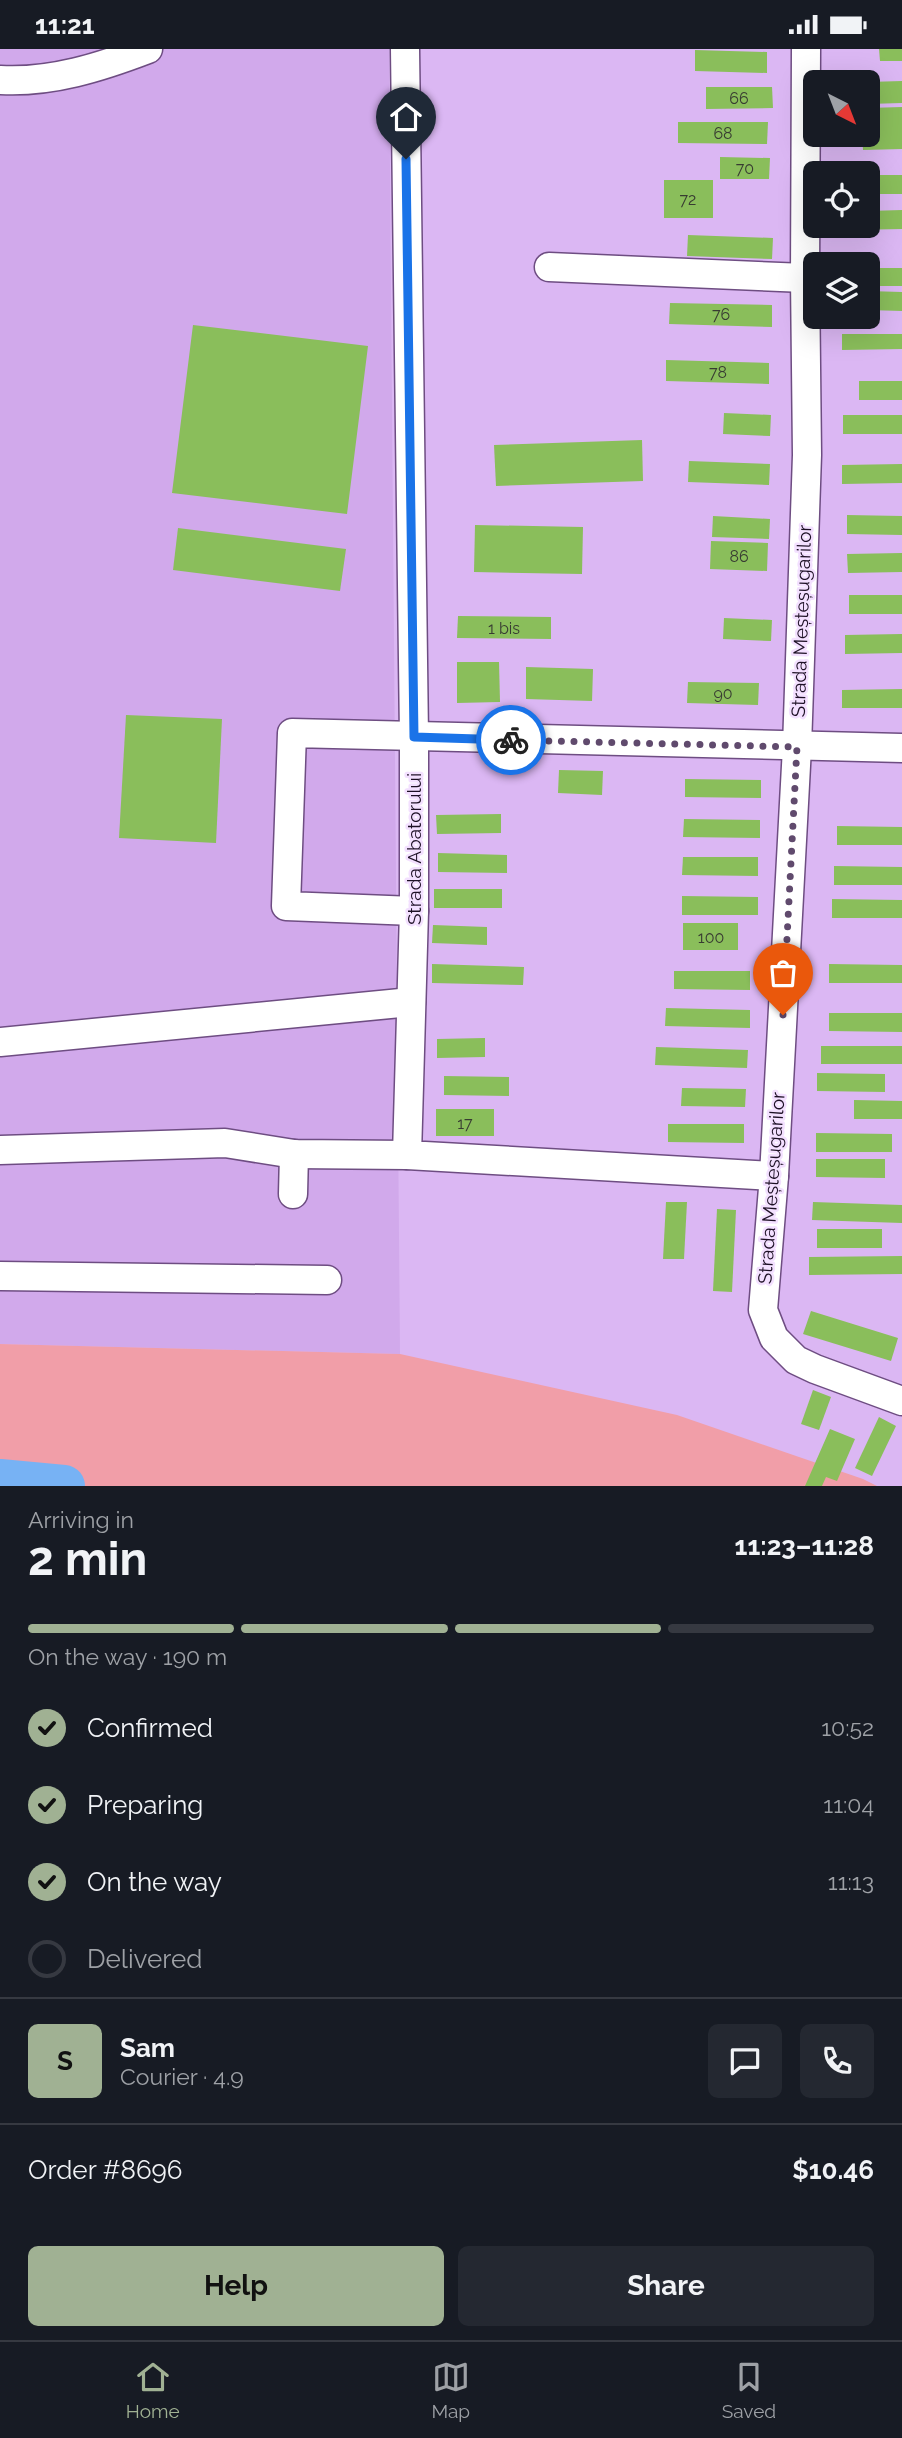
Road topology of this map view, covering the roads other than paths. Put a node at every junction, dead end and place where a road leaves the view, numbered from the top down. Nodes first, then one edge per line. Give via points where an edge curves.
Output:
1 (148, 49) edge
2 (405, 49) edge
3 (806, 49) edge
4 (0, 80) edge
5 (805, 252) edge
6 (549, 267) dead end
7 (803, 278) edge
8 (806, 329) edge
9 (414, 737) junction
10 (797, 747) junction
11 (902, 748) edge
12 (414, 911) junction
13 (411, 1002) junction
14 (0, 1042) edge
15 (0, 1150) edge
16 (294, 1154) junction
17 (407, 1155) junction
18 (774, 1176) junction
19 (293, 1194) dead end
20 (0, 1276) edge
21 (327, 1280) dead end
22 (902, 1401) edge

1 - 4 street via 60,76
2 - 9 street, Strada Abatorului
3 - 5 street, Strada Meșteșugarilor
6 - 7 street
8 - 10 street, Strada Meșteșugarilor via 807,455
9 - 10 street
9 - 12 street, Strada Abatorului
9 - 12 street via 292,733 286,906
10 - 11 street
10 - 18 street, Strada Meșteșugarilor
12 - 13 street, Strada Abatorului
13 - 14 street
13 - 17 street, Strada Abatorului
15 - 16 street via 225,1143
16 - 17 street
16 - 19 street
17 - 18 street
18 - 22 street, Strada Meșteșugarilor via 763,1310 774,1338 805,1365
20 - 21 street

